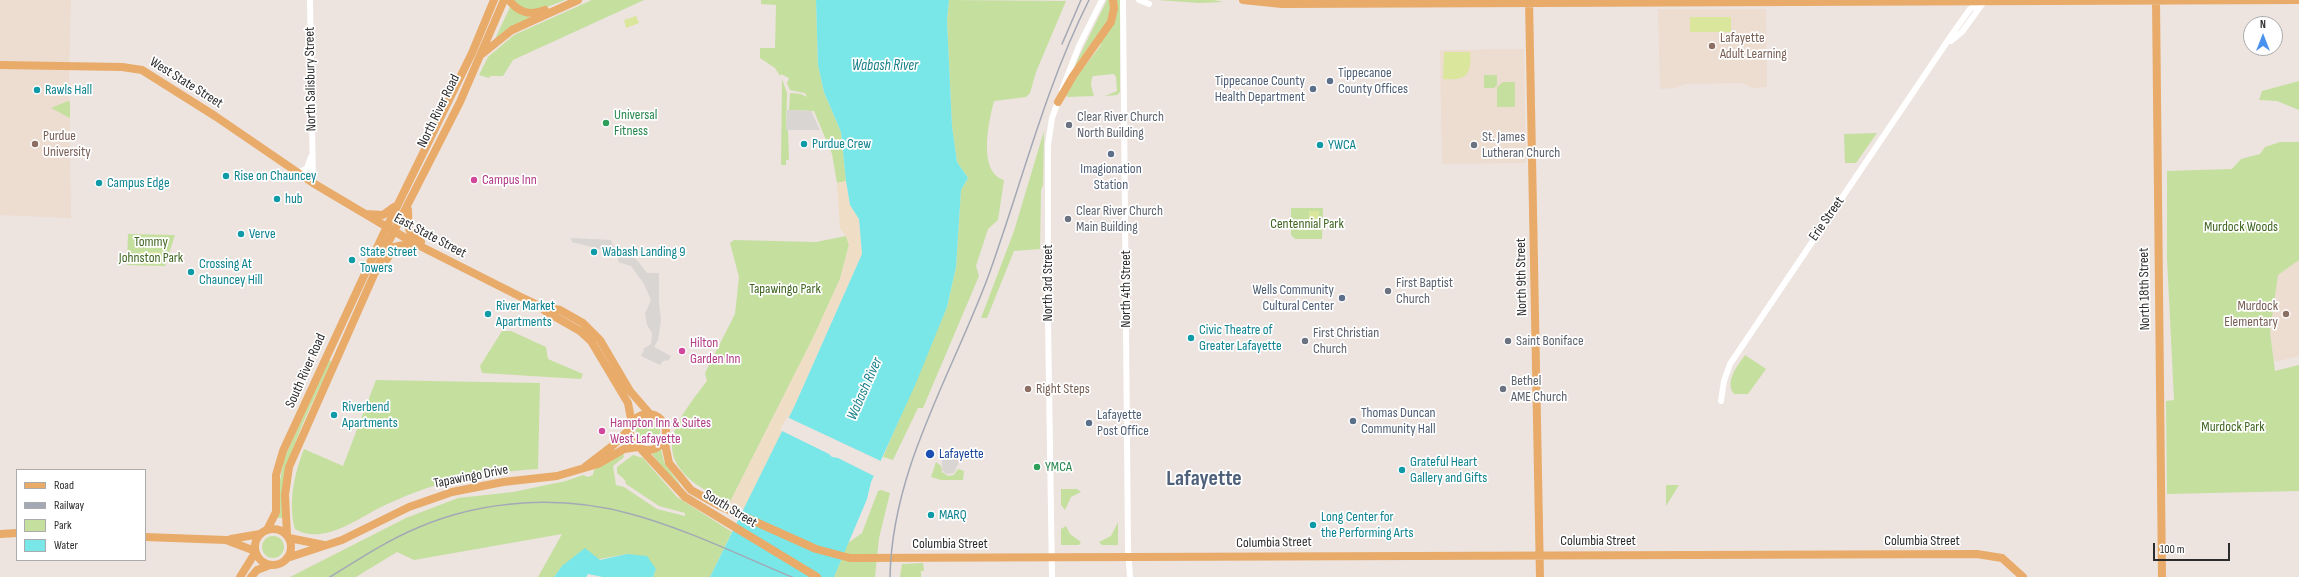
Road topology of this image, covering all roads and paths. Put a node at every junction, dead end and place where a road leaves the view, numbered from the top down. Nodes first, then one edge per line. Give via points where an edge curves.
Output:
1 (310, 0) edge
2 (494, 0) edge
3 (504, 0) edge
4 (509, 0) edge
5 (574, 0) edge
6 (578, 0) edge
7 (1102, 0) edge
8 (1113, 0) edge
9 (1124, 0) edge
10 (1139, 0) edge
11 (1243, 0) edge
12 (2299, 0) edge
13 (1529, 1) edge
14 (1836, 1) edge
15 (1984, 1) edge
16 (2156, 1) edge
17 (1149, 4) dead end
18 (480, 56) junction
19 (1, 65) edge
20 (1058, 102) junction
21 (311, 157) junction
22 (298, 173) junction
23 (313, 183) junction
24 (397, 204) junction
25 (408, 205) junction
26 (363, 213) junction
27 (386, 228) junction
28 (394, 232) junction
29 (414, 244) junction
30 (447, 260) junction
31 (362, 281) junction
32 (371, 283) junction
33 (540, 306) junction
34 (337, 358) junction
35 (1721, 401) dead end
36 (650, 414) junction
37 (631, 426) junction
38 (664, 439) junction
39 (640, 448) junction
40 (584, 467) junction
41 (267, 530) junction
42 (2, 532) edge
43 (16, 533) edge
44 (260, 534) junction
45 (288, 536) junction
46 (146, 538) edge
47 (226, 540) junction
48 (324, 545) junction
49 (255, 552) junction
50 (1539, 554) junction
51 (1052, 556) junction
52 (1129, 556) junction
53 (287, 558) junction
54 (270, 565) junction
55 (240, 577) edge
56 (251, 577) edge
57 (817, 577) edge
58 (1052, 577) edge
59 (1130, 577) edge
60 (1540, 577) edge
61 (2023, 577) edge
62 (2162, 577) edge

1 - 21 street, North Salisbury Street
2 - 24 main road, North River Road via 451,98
3 - 18 main road, North River Road
4 - 5 main road via 520,11 529,14
6 - 18 main road via 512,30
7 - 20 street, North 3rd Street via 1076,53
8 - 20 main road via 1111,22
9 - 52 street, North 4th Street
10 - 17 street
11 - 13 main road via 1272,3
12 - 16 main road
13 - 14 main road
13 - 50 main road, North 9th Street
14 - 15 main road
15 - 16 main road
15 - 35 street, Erie Street via 1970,9 1730,364
16 - 62 main road, North 18th Street
18 - 25 main road, North River Road
19 - 22 main road, West State Street via 136,68 215,116
20 - 51 street, North 3rd Street via 1049,131 1048,174
21 - 22 street via 307,168
21 - 23 street, North Salisbury Street
22 - 23 main road, West State Street
23 - 26 main road, East State Street
24 - 26 main road via 383,215
24 - 27 main road, North River Road
25 - 28 main road, North River Road
25 - 30 main road via 409,232
26 - 27 main road, East State Street
27 - 28 main road, East State Street
27 - 31 main road, South River Road
28 - 29 main road, East State Street
28 - 32 main road, South River Road
29 - 30 main road, East State Street
29 - 32 main road via 398,246 391,250 381,272
30 - 33 main road, East State Street
31 - 34 main road via 355,305 336,349
31 - 41 main road, South River Road via 283,451 276,475 276,512
32 - 34 main road, South River Road
33 - 36 main road, East State Street via 567,313 593,332 607,350 630,391
33 - 37 main road, East State Street via 580,331 591,342 628,403
34 - 45 main road, South River Road via 289,467 285,495
36 - 37 main road via 639,416
36 - 38 main road via 656,415 664,423
37 - 39 main road via 631,439
37 - 40 main road, Tapawingo Drive via 612,447
38 - 39 main road via 662,444 653,449
38 - 51 main road, Columbia Street via 668,463 691,490 718,505 827,553 855,558
39 - 40 main road, Tapawingo Drive via 624,449 598,464
39 - 57 main road, South Street via 685,497
40 - 48 main road, Tapawingo Drive via 557,476 503,482 452,492 409,506 342,540
41 - 44 main road
41 - 45 main road via 278,530
42 - 43 main road
44 - 47 main road
44 - 49 main road via 256,540
45 - 48 main road, Tapawingo Drive
45 - 53 main road via 290,548
46 - 47 main road
47 - 49 main road
48 - 53 main road, Tapawingo Drive
49 - 54 main road via 259,559
49 - 55 main road
50 - 52 main road, Columbia Street
50 - 60 main road, North 9th Street
50 - 61 main road, Columbia Street via 1977,554 2002,558
51 - 52 main road, Columbia Street
51 - 58 street, North 3rd Street
52 - 59 street, North 4th Street
53 - 54 main road via 280,564
54 - 56 main road via 257,570

